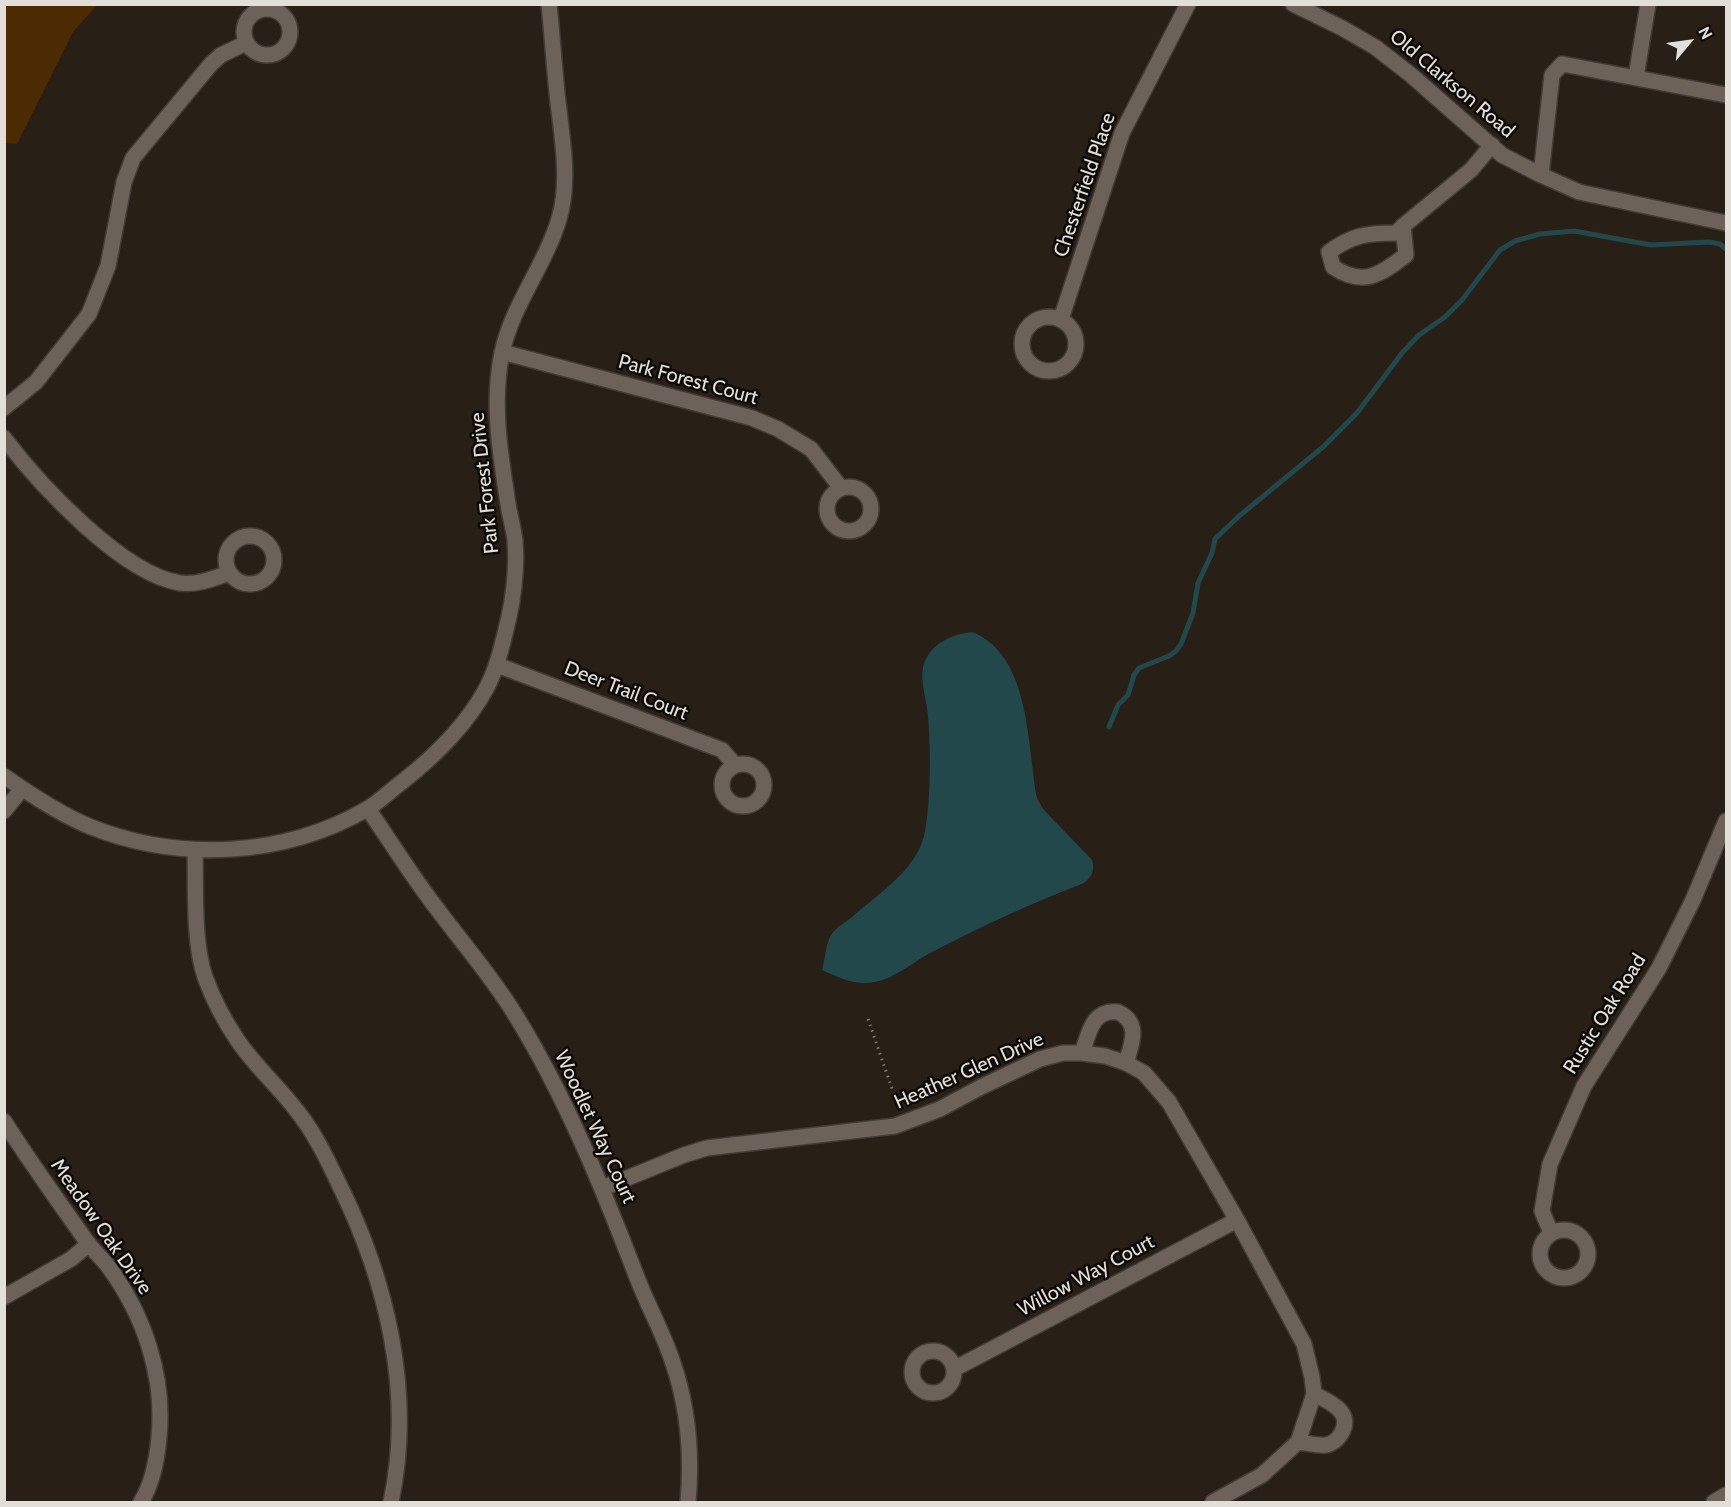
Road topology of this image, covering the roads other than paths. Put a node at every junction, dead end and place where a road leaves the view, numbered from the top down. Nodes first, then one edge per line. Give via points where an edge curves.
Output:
1 (549, 4) edge
2 (1188, 4) edge
3 (1293, 4) edge
4 (1648, 4) edge
5 (246, 43) dead end
6 (1636, 77) junction
7 (1726, 95) edge
8 (1492, 145) junction
9 (1541, 175) junction
10 (1726, 223) edge
11 (1403, 226) junction
12 (1061, 319) dead end
13 (502, 352) junction
14 (4, 408) edge
15 (4, 438) edge
16 (841, 488) dead end
17 (229, 573) dead end
18 (497, 664) junction
19 (735, 765) dead end
20 (4, 776) edge
21 (22, 789) junction
22 (368, 809) junction
23 (4, 811) edge
24 (1726, 820) edge
25 (195, 850) junction
26 (1082, 1053) junction
27 (1126, 1063) junction
28 (4, 1121) edge
29 (603, 1188) junction
30 (1237, 1220) junction
31 (1551, 1233) dead end
32 (89, 1245) junction
33 (4, 1297) edge
34 (954, 1369) dead end
35 (1314, 1394) junction
36 (1298, 1442) junction
37 (1726, 1495) edge
38 (141, 1503) edge
39 (391, 1503) edge
40 (688, 1503) edge
41 (1213, 1503) edge
42 (1714, 1503) edge

1 - 13 street, Park Forest Drive via 562,136 564,180 560,216 545,256 514,316
2 - 12 street, Chesterfield Place via 1122,133
3 - 8 street, Old Clarkson Road via 1375,47
4 - 6 street
5 - 14 street via 211,64 133,158 124,183 108,266 89,314 36,382
6 - 7 street
6 - 9 street via 1562,64 1552,75
8 - 9 street, Old Clarkson Road
8 - 11 street via 1471,170
9 - 10 street, Old Clarkson Road via 1579,192
11 - 11 street via 1396,233 1367,233 1342,242 1329,252 1333,267 1348,277 1364,279 1391,267 1406,255
13 - 16 street, Park Forest Court via 752,418 811,449
13 - 18 street, Park Forest Drive via 497,398 499,444 515,540 515,571
15 - 17 street via 66,506 137,567 179,583 199,583
18 - 19 street, Deer Trail Court via 722,750
18 - 22 street, Park Forest Drive via 487,689 441,749
20 - 21 street, Park Forest Drive
21 - 23 street
21 - 25 street, Park Forest Drive via 104,832
22 - 25 street, Park Forest Drive via 288,842 243,849
22 - 29 street, Woodlet Way Court via 516,1016 564,1103
24 - 31 street, Rustic Oak Road via 1659,968 1584,1086 1550,1164 1542,1211
25 - 39 street via 198,944 204,975 239,1042 298,1111 323,1151 351,1209 381,1291 398,1382 398,1450
26 - 27 street, Heather Glen Drive
26 - 27 street via 1096,1018 1102,1013 1118,1012 1130,1021 1134,1032
26 - 29 street, Heather Glen Drive via 1040,1059 940,1109 896,1126 707,1148
27 - 30 street, Heather Glen Drive via 1144,1073 1169,1102
28 - 32 street, Meadow Oak Drive
29 - 40 street, Woodlet Way Court via 673,1362 682,1394 690,1480
30 - 34 street, Willow Way Court
30 - 35 street, Heather Glen Drive via 1304,1344
32 - 33 street
32 - 38 street, Meadow Oak Drive via 124,1289 140,1321 160,1390 157,1462
35 - 36 street, Heather Glen Drive
35 - 36 street via 1336,1405 1345,1425 1337,1439 1326,1445
36 - 41 street via 1263,1475
37 - 42 street

